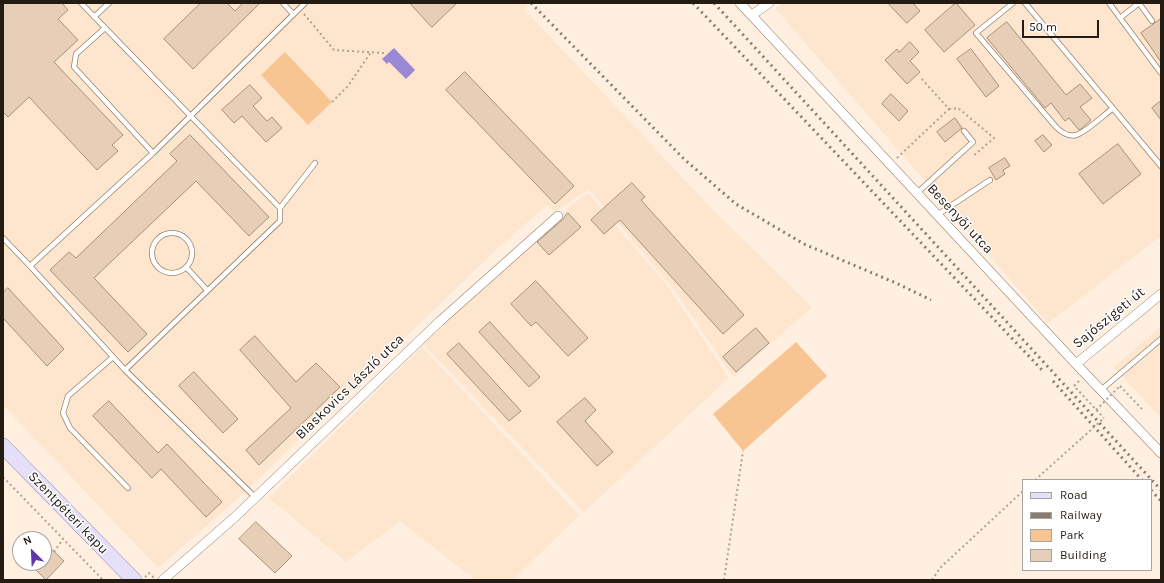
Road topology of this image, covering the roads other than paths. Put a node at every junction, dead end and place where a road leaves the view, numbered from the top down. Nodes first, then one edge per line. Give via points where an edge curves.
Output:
1 (81, 3) edge
2 (109, 3) edge
3 (283, 3) edge
4 (305, 3) edge
5 (740, 3) edge
6 (769, 3) edge
7 (1013, 3) edge
8 (1025, 3) edge
9 (1109, 3) edge
10 (1139, 3) edge
11 (293, 14) junction
12 (752, 15) junction
13 (94, 17) junction
14 (1120, 18) junction
15 (1152, 21) dead end
16 (105, 28) junction
17 (1161, 72) edge
18 (1112, 109) junction
19 (191, 116) junction
20 (964, 131) dead end
21 (153, 153) junction
22 (315, 163) dead end
23 (1161, 166) edge
24 (990, 180) dead end
25 (917, 193) junction
26 (280, 208) junction
27 (937, 215) junction
28 (558, 216) dead end
29 (3, 238) edge
30 (30, 266) junction
31 (186, 267) junction
32 (207, 290) junction
33 (1161, 294) edge
34 (1161, 339) edge
35 (113, 357) junction
36 (1076, 364) junction
37 (125, 370) junction
38 (1101, 390) junction
39 (3, 446) edge
40 (1161, 453) edge
41 (128, 488) dead end
42 (256, 498) junction
43 (134, 580) edge
44 (163, 580) edge

1 - 13 lane
2 - 13 lane
3 - 11 lane
4 - 11 lane
5 - 12 street, Besenyői utca
6 - 12 street
7 - 18 lane via 976,33 1056,128 1066,134 1076,135
8 - 18 lane
9 - 14 lane
10 - 14 lane
10 - 15 lane
11 - 19 lane
12 - 25 street, Besenyői utca
13 - 16 lane
14 - 17 lane
16 - 19 lane
16 - 21 lane via 76,54 74,67
18 - 23 lane
19 - 21 lane
19 - 26 lane
20 - 25 lane via 973,142
21 - 30 lane
22 - 26 lane
24 - 27 lane
25 - 27 street, Besenyői utca
26 - 32 lane via 280,220
27 - 36 street, Besenyői utca
28 - 42 street, Blaskovics László utca via 439,322
29 - 30 lane
30 - 35 lane
31 - 31 lane via 191,255 188,242 183,237 170,233 158,239 152,250 158,267 168,272
31 - 32 lane
32 - 37 lane
33 - 36 street, Sajószigeti út
34 - 38 lane
35 - 37 lane
35 - 41 lane via 68,396 63,413 70,428
36 - 38 street, Besenyői utca
37 - 42 lane
38 - 40 street, Besenyői utca
39 - 43 main road, Szentpéteri kapu
42 - 44 street, Blaskovics László utca

